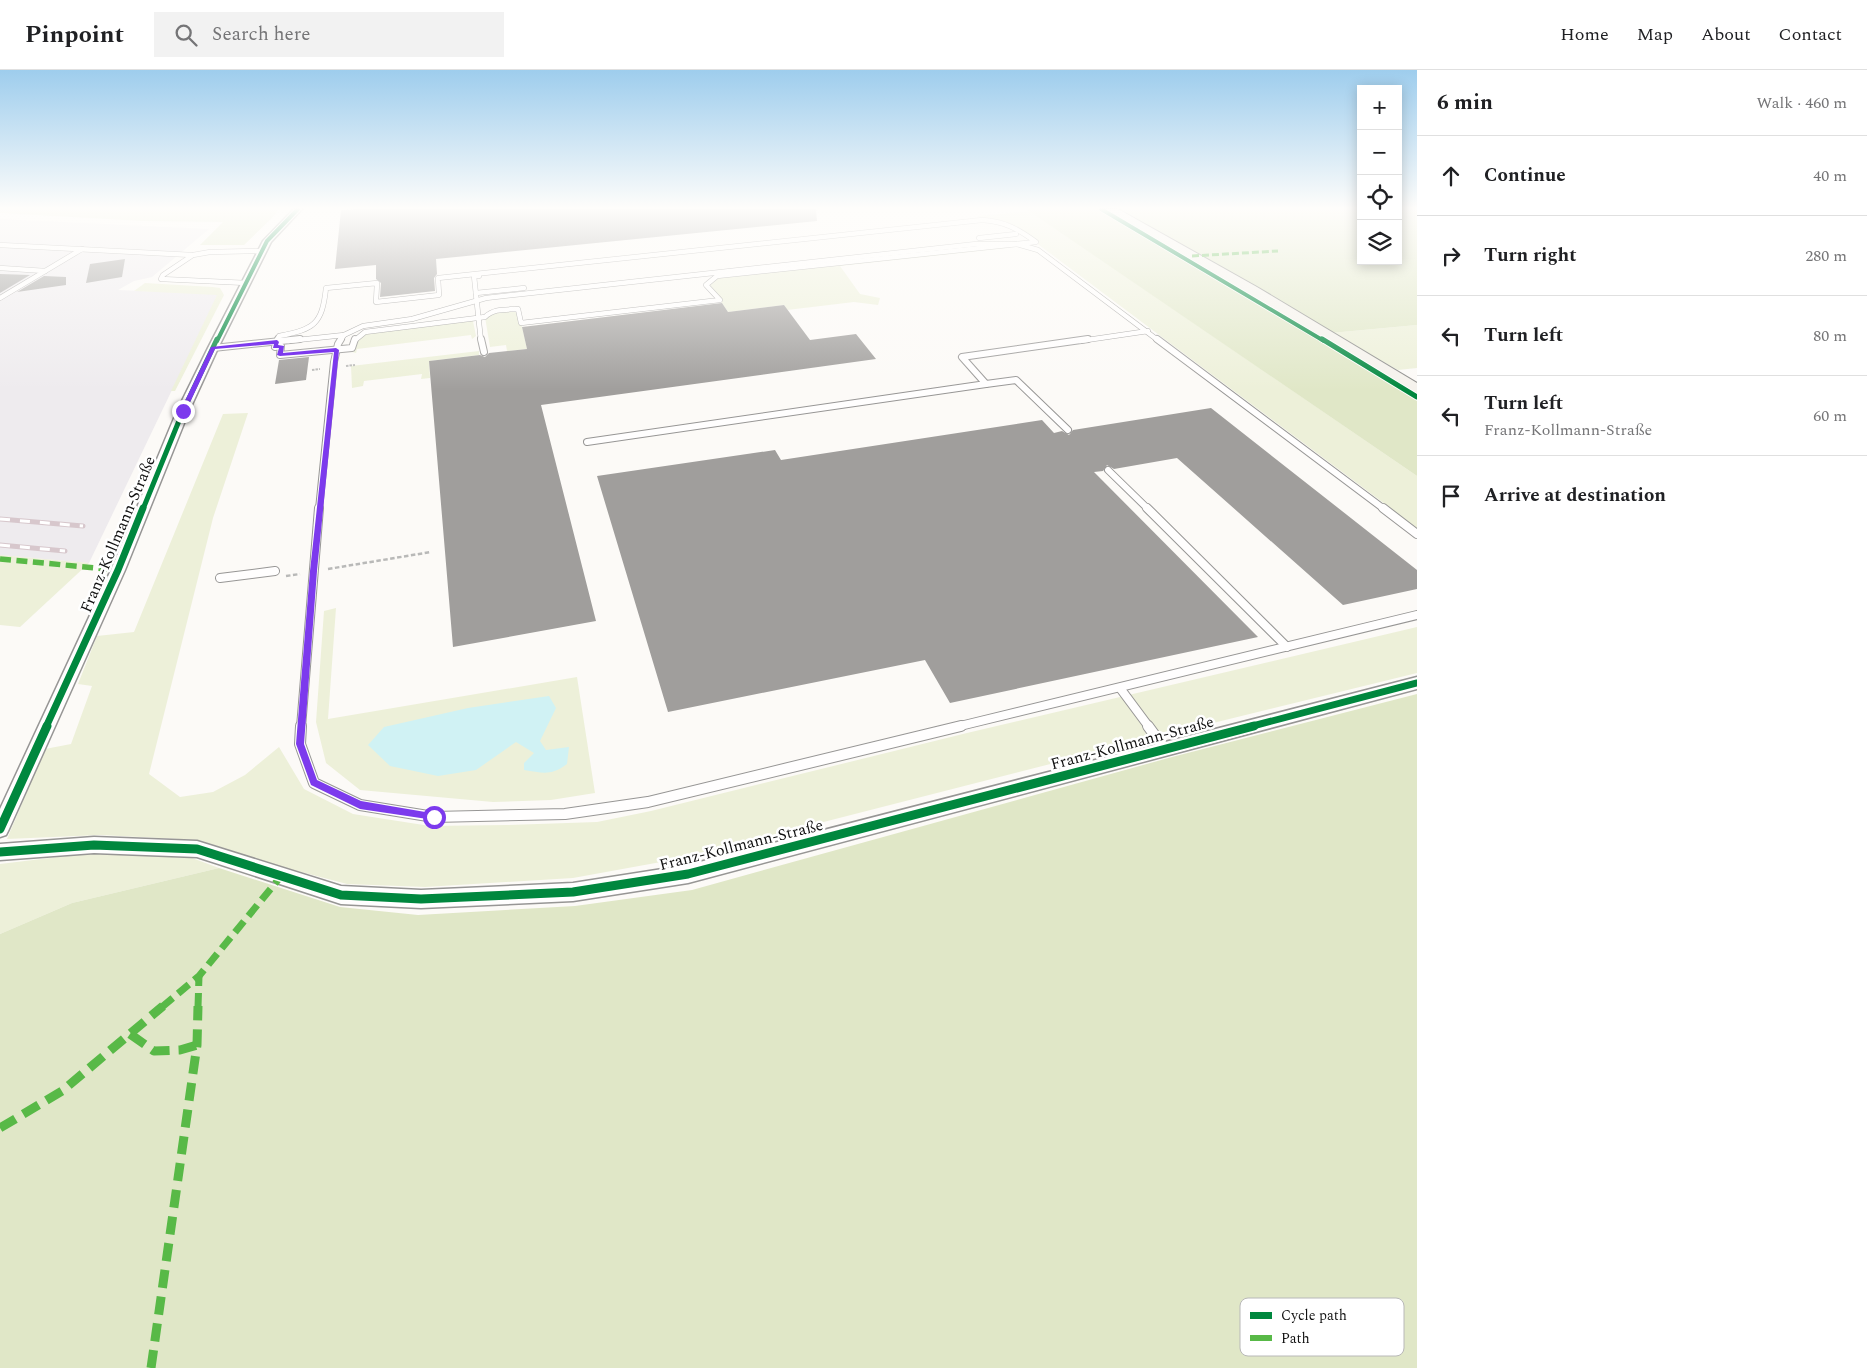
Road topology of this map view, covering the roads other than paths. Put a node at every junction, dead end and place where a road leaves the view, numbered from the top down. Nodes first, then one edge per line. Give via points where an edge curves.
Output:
1 (24, 270) edge
2 (171, 270) edge
3 (253, 270) edge
4 (517, 270) edge
5 (535, 270) edge
6 (690, 270) edge
7 (748, 270) edge
8 (777, 270) edge
9 (1064, 270) edge
10 (1216, 270) edge
11 (46, 271) joint
12 (247, 283) junction
13 (476, 293) junction
14 (2, 296) edge
15 (477, 300) junction
16 (478, 318) junction
17 (1148, 332) junction
18 (344, 335) junction
19 (277, 342) junction
20 (213, 348) junction
21 (336, 350) junction
22 (484, 352) dead end
23 (986, 384) junction
24 (1417, 390) edge
25 (1068, 430) dead end
26 (587, 442) dead end
27 (1108, 470) dead end
28 (1417, 534) edge
29 (275, 571) dead end
30 (220, 578) dead end
31 (1417, 615) edge
32 (1287, 647) junction
33 (1417, 683) edge
34 (1120, 688) junction
35 (1164, 748) junction
36 (0, 829) edge
37 (0, 852) edge

1 - 11 lane
2 - 12 lane via 161,280
3 - 12 street, Franz-Kollmann-Straße
4 - 19 lane via 438,278 439,295 376,302 377,283 326,288 324,310 318,323 304,331 279,336
5 - 13 lane via 474,276
6 - 13 lane
7 - 15 lane
8 - 16 lane via 717,276 706,285 720,300 521,324 518,309 494,311
9 - 17 lane
10 - 24 street
11 - 14 lane
12 - 20 street, Franz-Kollmann-Straße
13 - 15 lane
15 - 16 lane
15 - 18 lane via 412,319 363,326
16 - 21 lane via 365,332 354,340 352,348
16 - 22 lane
17 - 23 lane via 962,357
17 - 28 lane
18 - 19 lane
18 - 21 lane
19 - 20 lane
19 - 21 lane via 275,347 281,346 280,355
20 - 36 street, Franz-Kollmann-Straße via 183,411 118,570
21 - 34 lane via 313,571 300,744 314,783 360,805 434,817 565,814 648,802
23 - 25 lane via 1016,380
23 - 26 lane
27 - 32 lane
29 - 30 lane
31 - 32 lane
32 - 34 lane
33 - 35 street, Franz-Kollmann-Straße
34 - 35 lane
35 - 37 street, Franz-Kollmann-Straße via 688,874 573,892 421,898 341,895 197,849 94,845

